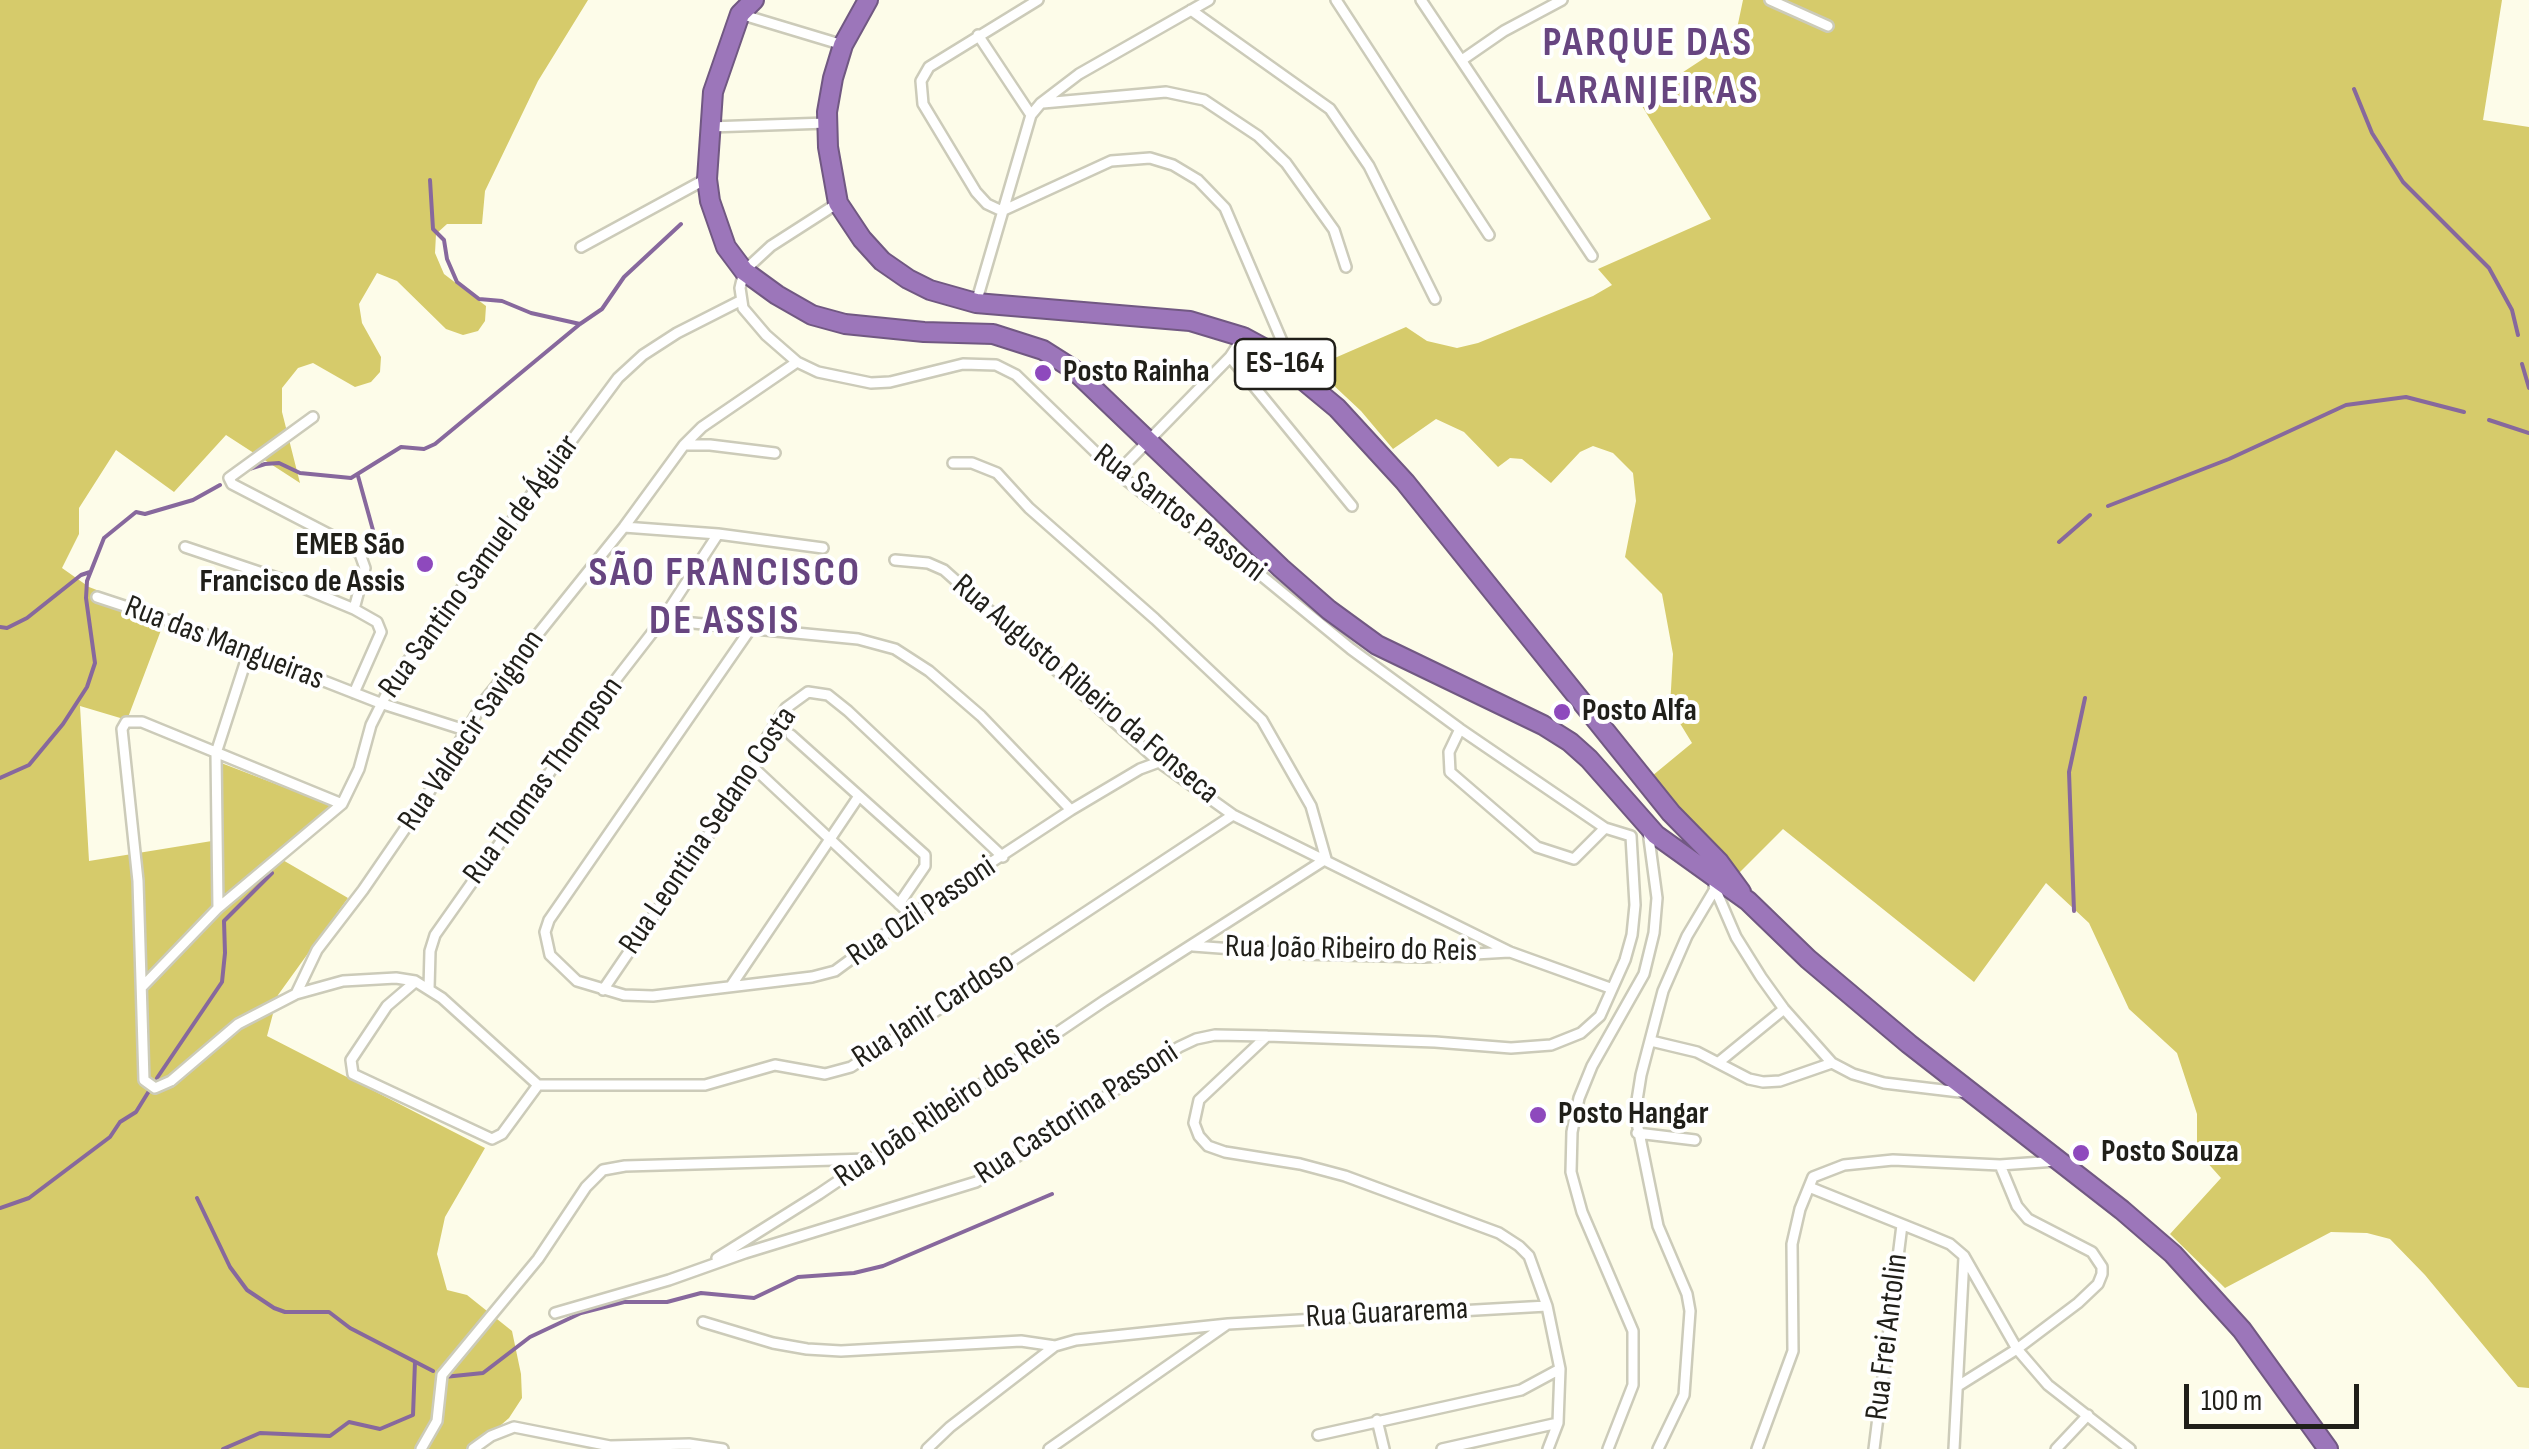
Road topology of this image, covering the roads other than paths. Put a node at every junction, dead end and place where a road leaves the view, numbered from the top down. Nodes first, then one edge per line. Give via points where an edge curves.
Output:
1 (754, 0) edge
2 (868, 0) edge
3 (1038, 0) edge
4 (1210, 0) edge
5 (1336, 0) edge
6 (1421, 0) edge
7 (1562, 0) edge
8 (1770, 0) edge
9 (1190, 10) junction
10 (740, 14) junction
11 (1828, 26) dead end
12 (978, 35) junction
13 (844, 45) junction
14 (1462, 60) junction
15 (1041, 103) junction
16 (1031, 116) junction
17 (827, 123) junction
18 (710, 127) junction
19 (707, 179) junction
20 (838, 203) junction
21 (1002, 211) junction
22 (1489, 235) dead end
23 (581, 247) dead end
24 (1592, 256) dead end
25 (1346, 267) dead end
26 (744, 270) junction
27 (1435, 299) dead end
28 (740, 302) junction
29 (976, 304) junction
30 (1243, 336) junction
31 (1230, 357) junction
32 (797, 362) junction
33 (1294, 370) junction
34 (313, 417) dead end
35 (1148, 439) junction
36 (684, 445) junction
37 (775, 453) dead end
38 (953, 463) dead end
39 (1117, 473) junction
40 (1352, 506) dead end
41 (624, 527) junction
42 (718, 534) junction
43 (184, 547) dead end
44 (823, 548) dead end
45 (895, 560) dead end
46 (96, 598) dead end
47 (354, 608) junction
48 (662, 620) junction
49 (750, 631) junction
50 (249, 652) junction
51 (354, 693) junction
52 (380, 703) junction
53 (1460, 729) junction
54 (465, 730) junction
55 (791, 735) dead end
56 (216, 753) junction
57 (1159, 762) junction
58 (754, 768) junction
59 (859, 796) junction
60 (342, 804) junction
61 (1071, 810) junction
62 (1233, 815) junction
63 (1606, 828) junction
64 (1640, 828) junction
65 (1694, 836) junction
66 (829, 838) junction
67 (1672, 849) junction
68 (1003, 857) junction
69 (1326, 859) junction
70 (1714, 884) junction
71 (1748, 901) junction
72 (899, 904) junction
73 (218, 908) junction
74 (911, 915) junction
75 (1193, 946) junction
76 (1510, 952) junction
77 (415, 982) junction
78 (730, 986) junction
79 (142, 987) junction
80 (1610, 988) junction
81 (429, 989) junction
82 (603, 990) junction
83 (296, 994) junction
84 (1784, 1009) junction
85 (1267, 1036) junction
86 (1651, 1041) junction
87 (1720, 1062) junction
88 (1832, 1063) junction
89 (538, 1085) junction
90 (1976, 1094) junction
91 (1637, 1133) junction
92 (1695, 1140) dead end
93 (872, 1159) junction
94 (2059, 1161) junction
95 (2000, 1165) junction
96 (1809, 1187) junction
97 (1902, 1225) junction
98 (1964, 1256) junction
99 (702, 1267) junction
100 (1547, 1306) junction
101 (555, 1313) dead end
102 (703, 1322) dead end
103 (1228, 1324) junction
104 (1055, 1346) junction
105 (2018, 1349) junction
106 (1560, 1369) junction
107 (1958, 1386) junction
108 (2088, 1416) junction
109 (1376, 1420) junction
110 (1558, 1422) junction
111 (1318, 1436) dead end
112 (421, 1449) edge
113 (473, 1449) edge
114 (724, 1449) edge
115 (928, 1449) edge
116 (1049, 1449) edge
117 (1384, 1449) edge
118 (1442, 1449) edge
119 (1548, 1449) edge
120 (1608, 1449) edge
121 (1658, 1449) edge
122 (1756, 1449) edge
123 (1874, 1449) edge
124 (1954, 1449) edge
125 (2056, 1449) edge
126 (2130, 1449) edge
127 (2328, 1449) edge

1 - 10 highway, ES-164
2 - 13 highway, ES-164
3 - 12 street
4 - 9 street
5 - 22 street
6 - 14 street
7 - 14 street
8 - 11 street
9 - 15 street
9 - 27 street via 1330,109 1369,166
10 - 13 street
10 - 18 highway, ES-164 via 713,92
12 - 16 street
12 - 21 street via 929,67 920,92 976,192
13 - 17 highway, ES-164
14 - 24 street
15 - 16 street
15 - 25 street via 1166,92 1204,100 1286,163 1334,230
16 - 21 street
17 - 18 street
17 - 20 highway, ES-164
18 - 19 highway, ES-164
19 - 23 street
19 - 26 highway, ES-164 via 726,247
20 - 26 street
20 - 29 highway, ES-164 via 882,261 908,280
21 - 29 street
21 - 33 street via 1110,161 1150,158 1173,165 1225,208
26 - 28 street
26 - 35 highway, ES-164 via 776,296 845,324 993,334 1043,350
28 - 32 street, Rua Santos Passoni
28 - 52 street, Rua Santino Samuel de Águiar via 666,340 618,378
29 - 30 highway, ES-164 via 1190,322
30 - 31 street
30 - 33 highway, ES-164
31 - 35 street
31 - 40 street
32 - 36 street, Rua Valdecir Savignon
32 - 39 street, Rua Santos Passoni via 871,383 963,364 996,365 1016,375
33 - 65 highway, ES-164 via 1404,482
34 - 47 street via 230,475 232,484 356,550 366,568
35 - 39 street
35 - 64 highway, ES-164 via 1329,610 1377,646 1570,742
36 - 37 street
36 - 41 street, Rua Valdecir Savignon
38 - 69 street via 996,473 1262,720 1311,806
39 - 53 street, Rua Santos Passoni
41 - 42 street
41 - 54 street, Rua Valdecir Savignon
42 - 44 street
42 - 48 street, Rua Thomas Thompson
43 - 47 street
45 - 57 street, Rua Augusto Ribeiro da Fonseca via 944,570
46 - 50 street, Rua das Mangueiras
47 - 51 street via 377,622 380,632
48 - 49 street
48 - 81 street, Rua Thomas Thompson via 434,936
49 - 61 street via 858,639 895,649 982,716
49 - 82 street via 544,932 550,955 577,981
50 - 51 street, Rua das Mangueiras
50 - 56 street
51 - 52 street, Rua das Mangueiras
52 - 54 street, Rua das Mangueiras
52 - 60 street, Rua Santino Samuel de Águiar
53 - 63 street, Rua Santos Passoni
53 - 63 street via 1449,752 1450,772 1537,847 1574,859
54 - 83 street, Rua Valdecir Savignon via 420,807 316,950
55 - 59 street
56 - 60 street
56 - 73 street
56 - 79 street via 134,720 122,729
57 - 61 street, Rua Ozil Passoni
57 - 62 street, Rua Augusto Ribeiro da Fonseca
58 - 66 street
58 - 68 street, Rua Leontina Sedano Costa via 786,708 818,691 848,711
58 - 82 street, Rua Leontina Sedano Costa
59 - 66 street
59 - 72 street via 925,856
60 - 73 street, Rua Santino Samuel de Águiar
61 - 68 street, Rua Ozil Passoni
62 - 69 street, Rua Augusto Ribeiro da Fonseca
62 - 89 street, Rua Janir Cardoso via 851,1068 826,1074 775,1065 704,1085
63 - 64 street, Rua Santos Passoni
64 - 67 highway, ES-164
64 - 80 street, Rua Castorina Passoni via 1632,935
64 - 120 street via 1657,898 1654,932 1644,974 1592,1066 1572,1132 1571,1172 1582,1212 1633,1330 1634,1385
65 - 67 highway
65 - 71 highway, ES-164
66 - 72 street
66 - 78 street
67 - 70 highway, ES-164
68 - 74 street, Rua Ozil Passoni
69 - 75 street, Rua João Ribeiro dos Reis
69 - 76 street, Rua Augusto Ribeiro da Fonseca
70 - 71 highway, ES-164
70 - 84 street via 1736,937
70 - 86 street via 1676,958
71 - 90 highway, ES-164 via 1822,972
72 - 74 street
73 - 79 street, Rua Santino Samuel de Águiar
74 - 78 street, Rua Ozil Passoni via 835,971
75 - 76 street, Rua João Ribeiro do Reis via 1300,954
75 - 93 street, Rua João Ribeiro dos Reis
76 - 80 street
77 - 81 street
77 - 83 street via 363,978
77 - 89 street via 388,1006 352,1060 353,1074 492,1138
78 - 82 street, Rua Ozil Passoni via 653,996
79 - 83 street via 142,1071 150,1087 171,1082 238,1024
80 - 85 street, Rua Castorina Passoni via 1592,1026 1551,1045
81 - 89 street
84 - 87 street
84 - 88 street
85 - 99 street, Rua Castorina Passoni via 1215,1035 1178,1046 976,1182
85 - 100 street via 1198,1100 1194,1123 1208,1146 1345,1176 1499,1233 1529,1256
86 - 87 street
86 - 91 street
87 - 88 street via 1763,1082
88 - 90 street via 1884,1084
90 - 94 highway, ES-164
91 - 92 street
91 - 121 street via 1658,1226 1690,1311 1684,1395
93 - 99 street, Rua João Ribeiro dos Reis
93 - 112 street via 603,1170 442,1375 437,1421
94 - 95 street
94 - 127 highway, ES-164 via 2173,1254 2242,1330
95 - 96 street via 1844,1164 1820,1172
95 - 105 street via 2028,1219 2092,1252 2102,1266 2098,1284
96 - 97 street
96 - 122 street via 1792,1244 1792,1351
97 - 98 street
97 - 123 street, Rua Frei Antolin
98 - 105 street
98 - 107 street
99 - 101 street, Rua Castorina Passoni
100 - 103 street, Rua Guararema
100 - 106 street
102 - 104 street via 773,1343 841,1352 1021,1341
103 - 104 street, Rua Guararema
103 - 116 street
104 - 115 street
105 - 107 street
105 - 108 street
106 - 109 street via 1521,1390
106 - 110 street
107 - 124 street
108 - 125 street
108 - 126 street
109 - 111 street
109 - 117 street
110 - 118 street
110 - 119 street
113 - 114 street via 514,1426 610,1446

